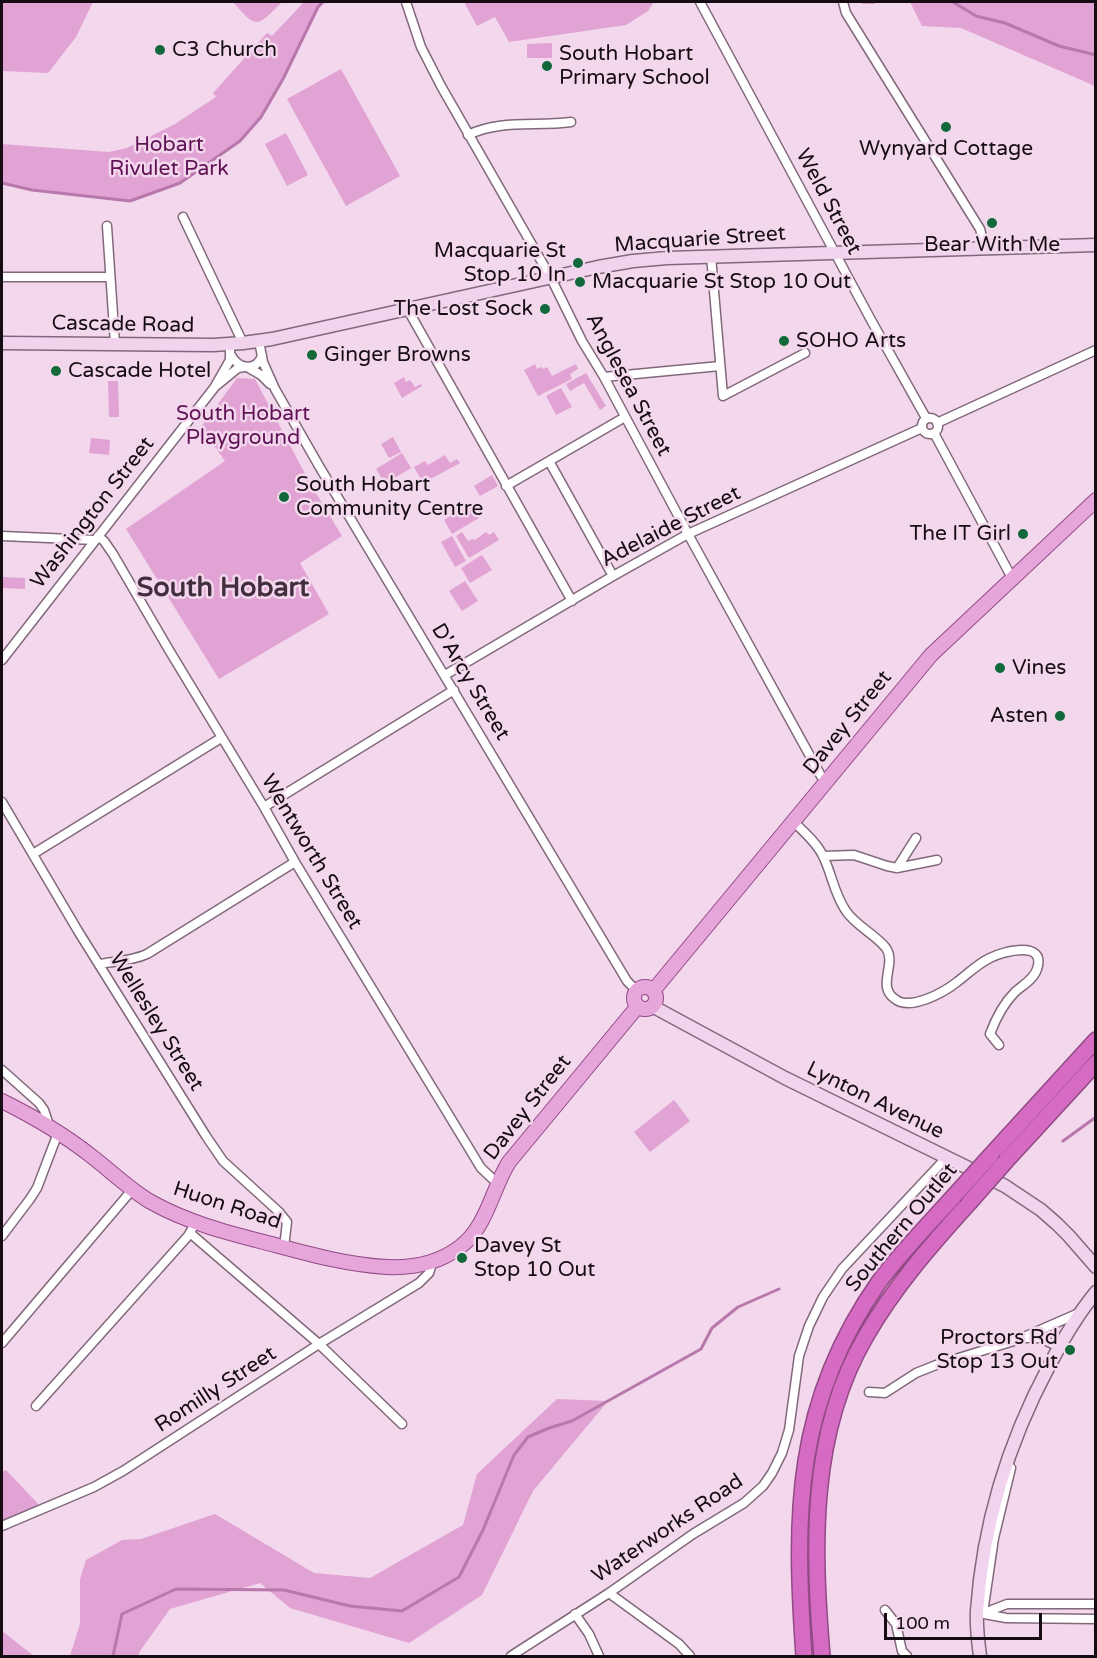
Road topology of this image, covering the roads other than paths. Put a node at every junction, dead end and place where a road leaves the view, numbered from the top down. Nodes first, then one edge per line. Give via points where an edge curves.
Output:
1 (406, 2) edge
2 (700, 2) edge
3 (843, 4) edge
4 (571, 122) dead end
5 (468, 135) junction
6 (183, 217) dead end
7 (107, 226) dead end
8 (1095, 245) edge
9 (985, 248) junction
10 (836, 252) junction
11 (711, 256) junction
12 (2, 277) edge
13 (110, 277) junction
14 (550, 278) junction
15 (408, 310) junction
16 (259, 341) junction
17 (2, 343) edge
18 (115, 344) junction
19 (235, 348) junction
20 (1095, 350) edge
21 (805, 353) dead end
22 (262, 356) junction
23 (720, 366) junction
24 (246, 367) junction
25 (603, 377) junction
26 (213, 388) junction
27 (275, 389) junction
28 (625, 417) junction
29 (926, 418) junction
30 (938, 423) junction
31 (922, 429) junction
32 (934, 433) junction
33 (549, 461) junction
34 (506, 486) junction
35 (1095, 500) edge
36 (688, 534) junction
37 (2, 536) edge
38 (97, 538) junction
39 (613, 576) junction
40 (1012, 578) junction
41 (572, 601) junction
42 (2, 660) edge
43 (445, 675) junction
44 (454, 690) junction
45 (221, 738) junction
46 (828, 781) junction
47 (2, 802) edge
48 (264, 807) junction
49 (794, 822) junction
50 (916, 838) dead end
51 (33, 854) junction
52 (823, 856) junction
53 (937, 860) dead end
54 (295, 862) junction
55 (897, 868) junction
56 (99, 964) junction
57 (637, 991) junction
58 (653, 991) junction
59 (638, 1006) junction
60 (652, 1006) junction
61 (1095, 1040) edge
62 (999, 1045) dead end
63 (1095, 1063) edge
64 (2, 1070) edge
65 (2, 1101) edge
66 (54, 1131) junction
67 (946, 1158) junction
68 (497, 1183) junction
69 (132, 1190) junction
70 (192, 1227) junction
71 (2, 1236) edge
72 (284, 1247) junction
73 (433, 1261) junction
74 (1095, 1267) edge
75 (1095, 1292) edge
76 (1079, 1313) junction
77 (1017, 1340) junction
78 (2, 1343) edge
79 (319, 1344) junction
80 (1059, 1347) junction
81 (869, 1392) dead end
82 (36, 1406) dead end
83 (402, 1424) dead end
84 (2, 1526) edge
85 (609, 1593) junction
86 (1095, 1604) edge
87 (885, 1610) dead end
88 (980, 1613) junction
89 (575, 1614) junction
90 (1095, 1618) edge
91 (511, 1656) edge
92 (599, 1656) edge
93 (690, 1656) edge
94 (804, 1656) edge
95 (822, 1656) edge
96 (907, 1656) edge
97 (980, 1656) edge

1 - 5 street, Anglesea Street via 421,46
2 - 10 street, Weld Street
3 - 9 street via 980,229
4 - 5 street via 501,124
5 - 14 street, Anglesea Street
6 - 19 street
7 - 13 street
8 - 9 street, Macquarie Street
9 - 10 street, Macquarie Street
10 - 11 street, Macquarie Street
10 - 29 street, Weld Street
11 - 14 street, Macquarie Street via 633,261
11 - 23 street
12 - 13 street
13 - 18 street
14 - 15 street, Macquarie Street
14 - 25 street, Anglesea Street
15 - 16 street, Macquarie Street
15 - 34 street
16 - 19 street, Macquarie Street
16 - 22 street, D'Arcy Street
17 - 18 street, Cascade Road
18 - 19 street, Cascade Road
19 - 24 street via 235,363
19 - 26 street, Washington Street
20 - 30 street
21 - 23 street via 723,396
22 - 24 street via 256,364
22 - 27 street, D'Arcy Street
23 - 25 street
24 - 26 street, Washington Street via 237,369
24 - 27 street, D'Arcy Street
25 - 28 street, Anglesea Street
26 - 38 street, Washington Street
27 - 43 street, D'Arcy Street
28 - 33 street
28 - 36 street, Anglesea Street
29 - 30 street
29 - 31 street
30 - 32 street
31 - 32 street via 927,434
31 - 36 street, Adelaide Street
32 - 40 street
33 - 34 street
33 - 39 street
34 - 41 street
35 - 40 main road, Davey Street
36 - 39 street, Adelaide Street
36 - 46 street, Anglesea Street via 821,776
37 - 38 street
38 - 42 street, Washington Street
38 - 45 street, Wentworth Street via 108,547
39 - 41 street, Adelaide Street
40 - 46 main road, Davey Street via 931,655
41 - 43 street, Adelaide Street
43 - 44 street, D'Arcy Street
44 - 48 street
44 - 57 street, D'Arcy Street via 627,981
45 - 48 street, Wentworth Street
45 - 51 street
46 - 49 main road, Davey Street
47 - 51 street, Wellesley Street
48 - 54 street, Wentworth Street
49 - 52 street
49 - 58 main road, Davey Street
50 - 55 street
51 - 56 street, Wellesley Street
52 - 55 street via 854,855
52 - 62 street via 847,913 887,950 886,983 895,1000 906,1004 944,991 991,957 1023,949 1035,954 1036,972 999,1011 990,1034
53 - 55 street
54 - 56 street via 147,954 135,960
54 - 68 street, Wentworth Street via 481,1168
56 - 72 street, Wellesley Street via 223,1161 287,1222
57 - 58 main road
57 - 59 main road via 634,1000
58 - 60 main road via 656,997
59 - 60 main road
59 - 68 main road, Davey Street via 516,1153
60 - 67 street, Lynton Avenue
61 - 94 highway, Southern Outlet, bridge via 896,1261 871,1295 834,1360 807,1449 801,1505
63 - 95 highway, Southern Outlet, bridge via 909,1272 865,1337 846,1376 823,1461 817,1516
64 - 66 street via 39,1103
65 - 66 main road, Huon Road
66 - 69 main road, Huon Road
66 - 71 street via 37,1188
67 - 74 street, Lynton Avenue via 1005,1186 1041,1210
67 - 85 street, Waterworks Road via 842,1269 823,1297 799,1356 786,1442 778,1464 763,1486 744,1503
68 - 73 main road, Davey Street via 470,1238 452,1253
69 - 70 main road, Huon Road
69 - 78 street
70 - 72 main road, Huon Road
70 - 79 street
70 - 82 street
72 - 73 main road, Huon Road via 368,1265 404,1266
73 - 79 street, Romilly Street via 429,1273 419,1283
75 - 76 street
76 - 77 street
76 - 80 street
77 - 80 street via 1040,1338
77 - 81 street via 936,1365 885,1392
79 - 83 street
79 - 84 street, Romilly Street via 123,1471
80 - 88 street via 1008,1457 987,1537
85 - 89 street, Waterworks Road
85 - 93 street
86 - 88 street via 1007,1604
87 - 96 street via 896,1624 902,1651
88 - 90 street via 1006,1618
88 - 97 street
89 - 91 street, Waterworks Road
89 - 92 street

